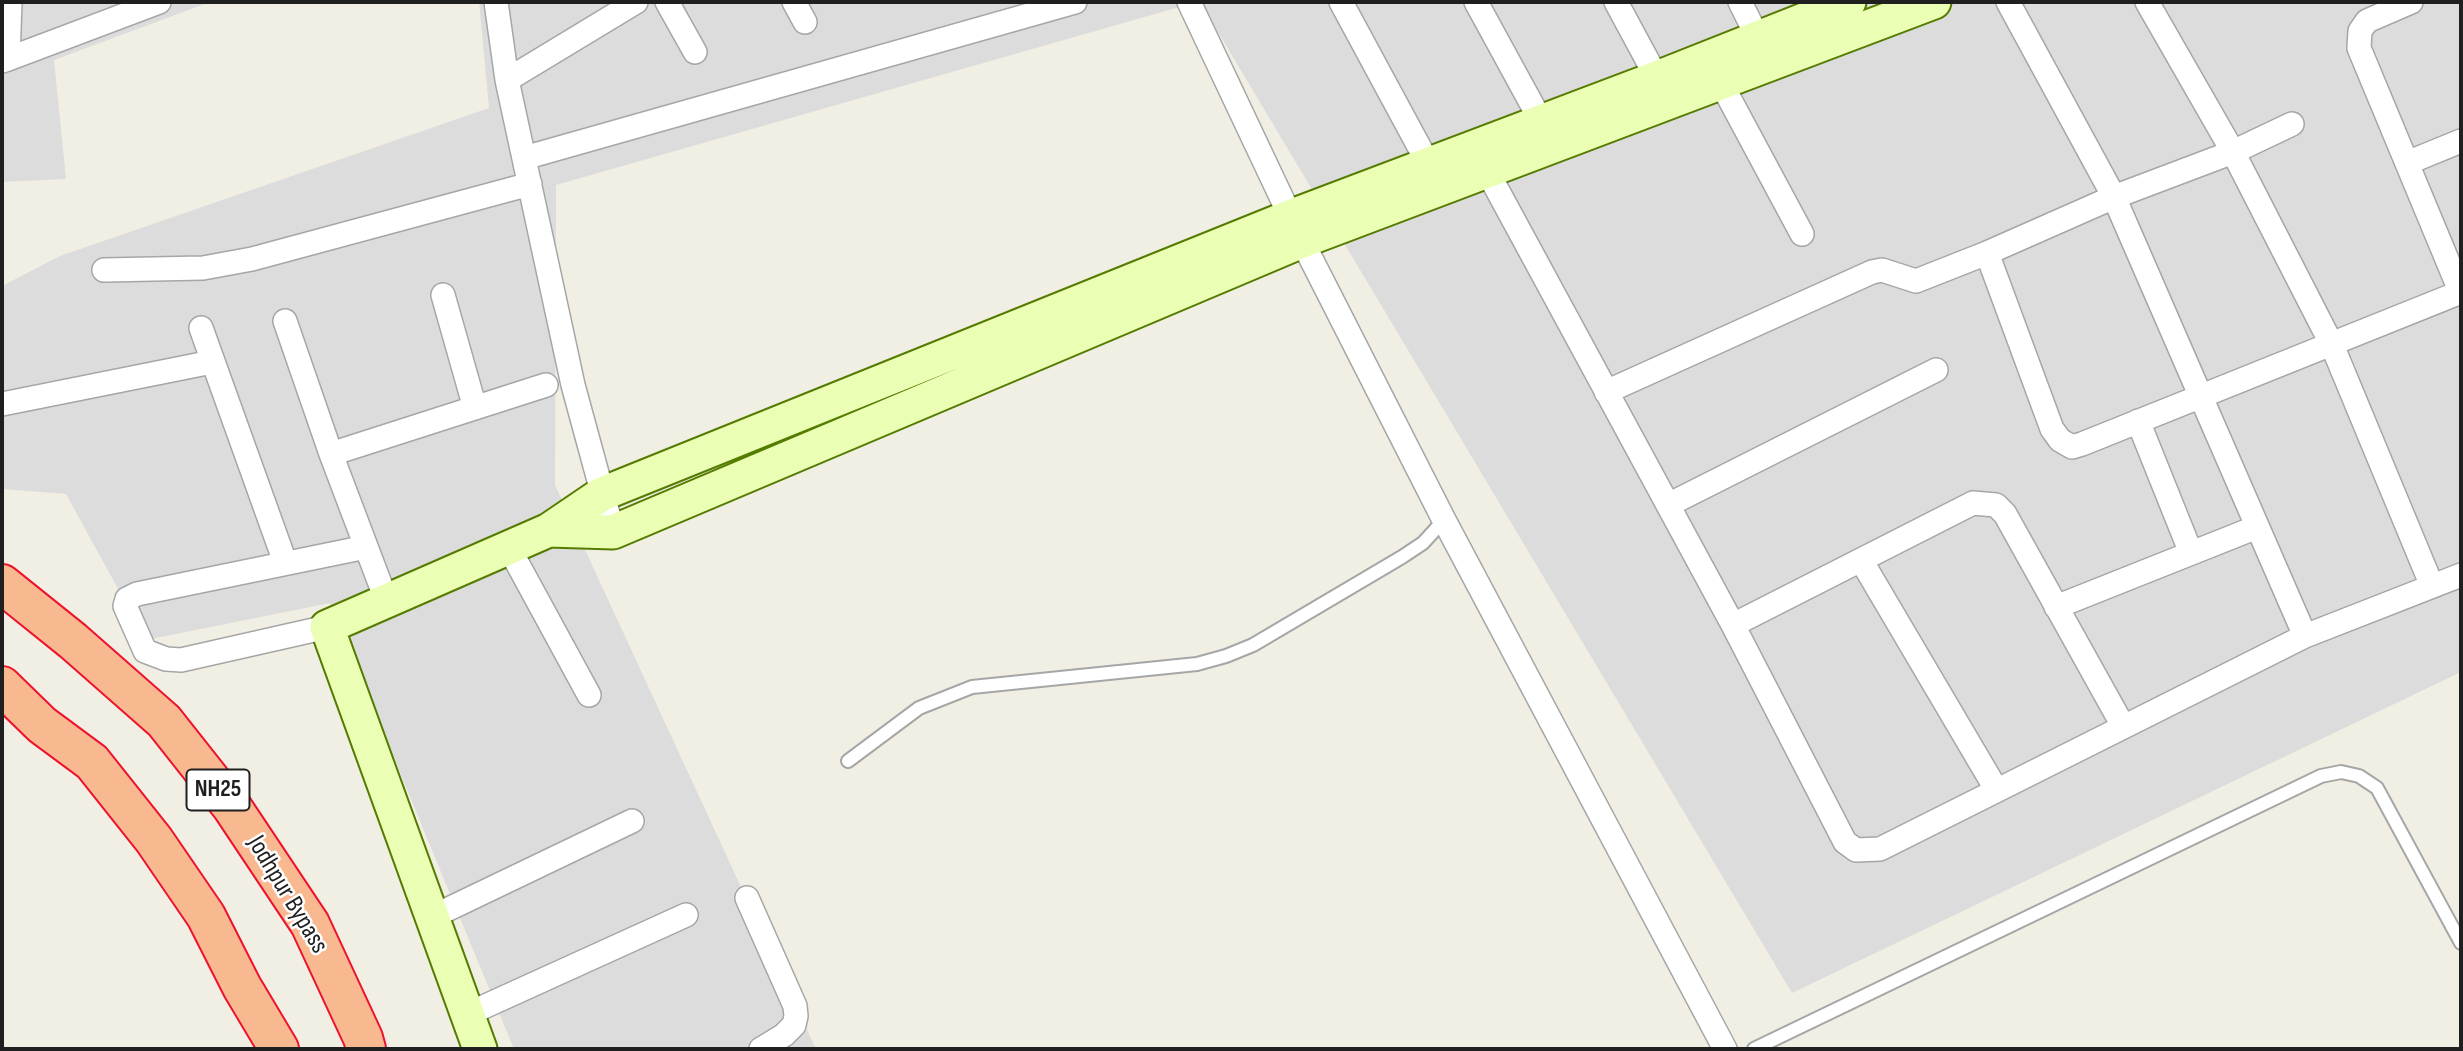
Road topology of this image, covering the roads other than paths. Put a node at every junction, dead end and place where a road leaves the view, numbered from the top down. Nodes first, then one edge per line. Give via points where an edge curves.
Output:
1 (10, 2) edge
2 (159, 2) edge
3 (496, 2) edge
4 (636, 2) edge
5 (667, 2) edge
6 (794, 2) edge
7 (1075, 2) edge
8 (1189, 2) edge
9 (1341, 2) edge
10 (1476, 2) edge
11 (1616, 2) edge
12 (1740, 2) edge
13 (1849, 2) edge
14 (1934, 2) edge
15 (2008, 2) edge
16 (2147, 2) edge
17 (2411, 2) edge
18 (805, 22) dead end
19 (1758, 38) junction
20 (695, 52) dead end
21 (5, 60) edge
22 (1657, 79) junction
23 (507, 80) junction
24 (1721, 83) junction
25 (1541, 121) junction
26 (2292, 124) dead end
27 (2461, 141) edge
28 (2233, 152) junction
29 (524, 158) junction
30 (2407, 163) junction
31 (1429, 165) junction
32 (1487, 172) junction
33 (530, 184) junction
34 (2114, 197) junction
35 (1297, 229) junction
36 (1802, 234) dead end
37 (1987, 253) junction
38 (104, 270) dead end
39 (2461, 293) edge
40 (443, 295) dead end
41 (285, 321) dead end
42 (201, 328) dead end
43 (2332, 345) junction
44 (212, 362) junction
45 (1936, 370) dead end
46 (546, 385) dead end
47 (1606, 392) junction
48 (2199, 396) junction
49 (2, 404) edge
50 (475, 408) junction
51 (2138, 421) junction
52 (331, 454) junction
53 (602, 494) junction
54 (1668, 505) junction
55 (1444, 520) junction
56 (2256, 527) junction
57 (549, 530) junction
58 (613, 532) junction
59 (366, 547) junction
60 (509, 548) junction
61 (2191, 553) junction
62 (1861, 560) junction
63 (285, 562) junction
64 (2461, 575) edge
65 (2, 584) edge
66 (2432, 586) junction
67 (387, 602) junction
68 (2056, 607) junction
69 (1733, 625) junction
70 (327, 627) junction
71 (2305, 636) junction
72 (2, 686) edge
73 (589, 695) dead end
74 (2123, 726) junction
75 (848, 761) dead end
76 (1996, 789) junction
77 (632, 821) dead end
78 (747, 898) dead end
79 (686, 915) dead end
80 (434, 916) junction
81 (2461, 943) edge
82 (468, 1014) junction
83 (279, 1049) edge
84 (366, 1049) edge
85 (480, 1049) edge
86 (761, 1049) edge
87 (1724, 1049) edge
88 (1754, 1049) edge

1 - 21 street
2 - 21 street
3 - 23 street
4 - 23 street
5 - 20 street
6 - 18 street
7 - 29 street
8 - 35 street
9 - 31 street
10 - 25 street
11 - 22 street
12 - 19 street
13 - 19 main road
14 - 24 main road
15 - 34 street
16 - 28 street
17 - 30 street via 2367,21 2360,31 2359,48
19 - 22 main road
22 - 25 main road
23 - 29 street
24 - 32 main road
24 - 36 street
25 - 31 main road
26 - 28 street
27 - 30 street
28 - 34 street
28 - 43 street
29 - 33 street
30 - 39 street
31 - 35 main road
32 - 35 main road
32 - 47 street
33 - 38 street via 252,259 203,268
33 - 53 street via 573,385
34 - 37 street
34 - 48 street
35 - 53 main road
35 - 55 street
35 - 58 main road
37 - 47 street via 1916,281 1882,270 1872,272
37 - 51 street via 2060,440 2072,447
39 - 43 street
40 - 50 street
41 - 52 street
42 - 44 street
43 - 48 street
43 - 66 street
44 - 49 street
44 - 63 street
45 - 54 street
46 - 50 street
47 - 54 street
48 - 51 street
48 - 56 street
50 - 52 street
51 - 61 street
52 - 59 street
53 - 57 main road
53 - 58 street
54 - 69 street
55 - 75 lane via 1402,557 1253,645 1226,656 1157,668 972,687 919,708
55 - 87 street
56 - 61 street
56 - 71 street
57 - 58 main road
57 - 60 main road
59 - 63 street
59 - 67 street
60 - 67 main road
60 - 73 street
61 - 68 street
62 - 68 street via 1973,503 1996,505
62 - 69 street
62 - 76 street
63 - 70 street via 137,594 127,599 126,614 145,651 181,660
64 - 66 street
65 - 84 highway, Jodhpur Bypass / NH25 via 164,721 232,807 310,924
66 - 71 street
67 - 70 main road
68 - 74 street
69 - 76 street via 1845,842 1856,850 1880,849
70 - 80 main road
71 - 74 street
72 - 83 highway via 42,726 92,762 155,840 206,916
74 - 76 street
77 - 80 street
78 - 86 street via 796,1016 784,1035
79 - 82 street
80 - 82 main road
81 - 88 lane via 2377,788 2368,780 2340,772 2321,776
82 - 85 main road

